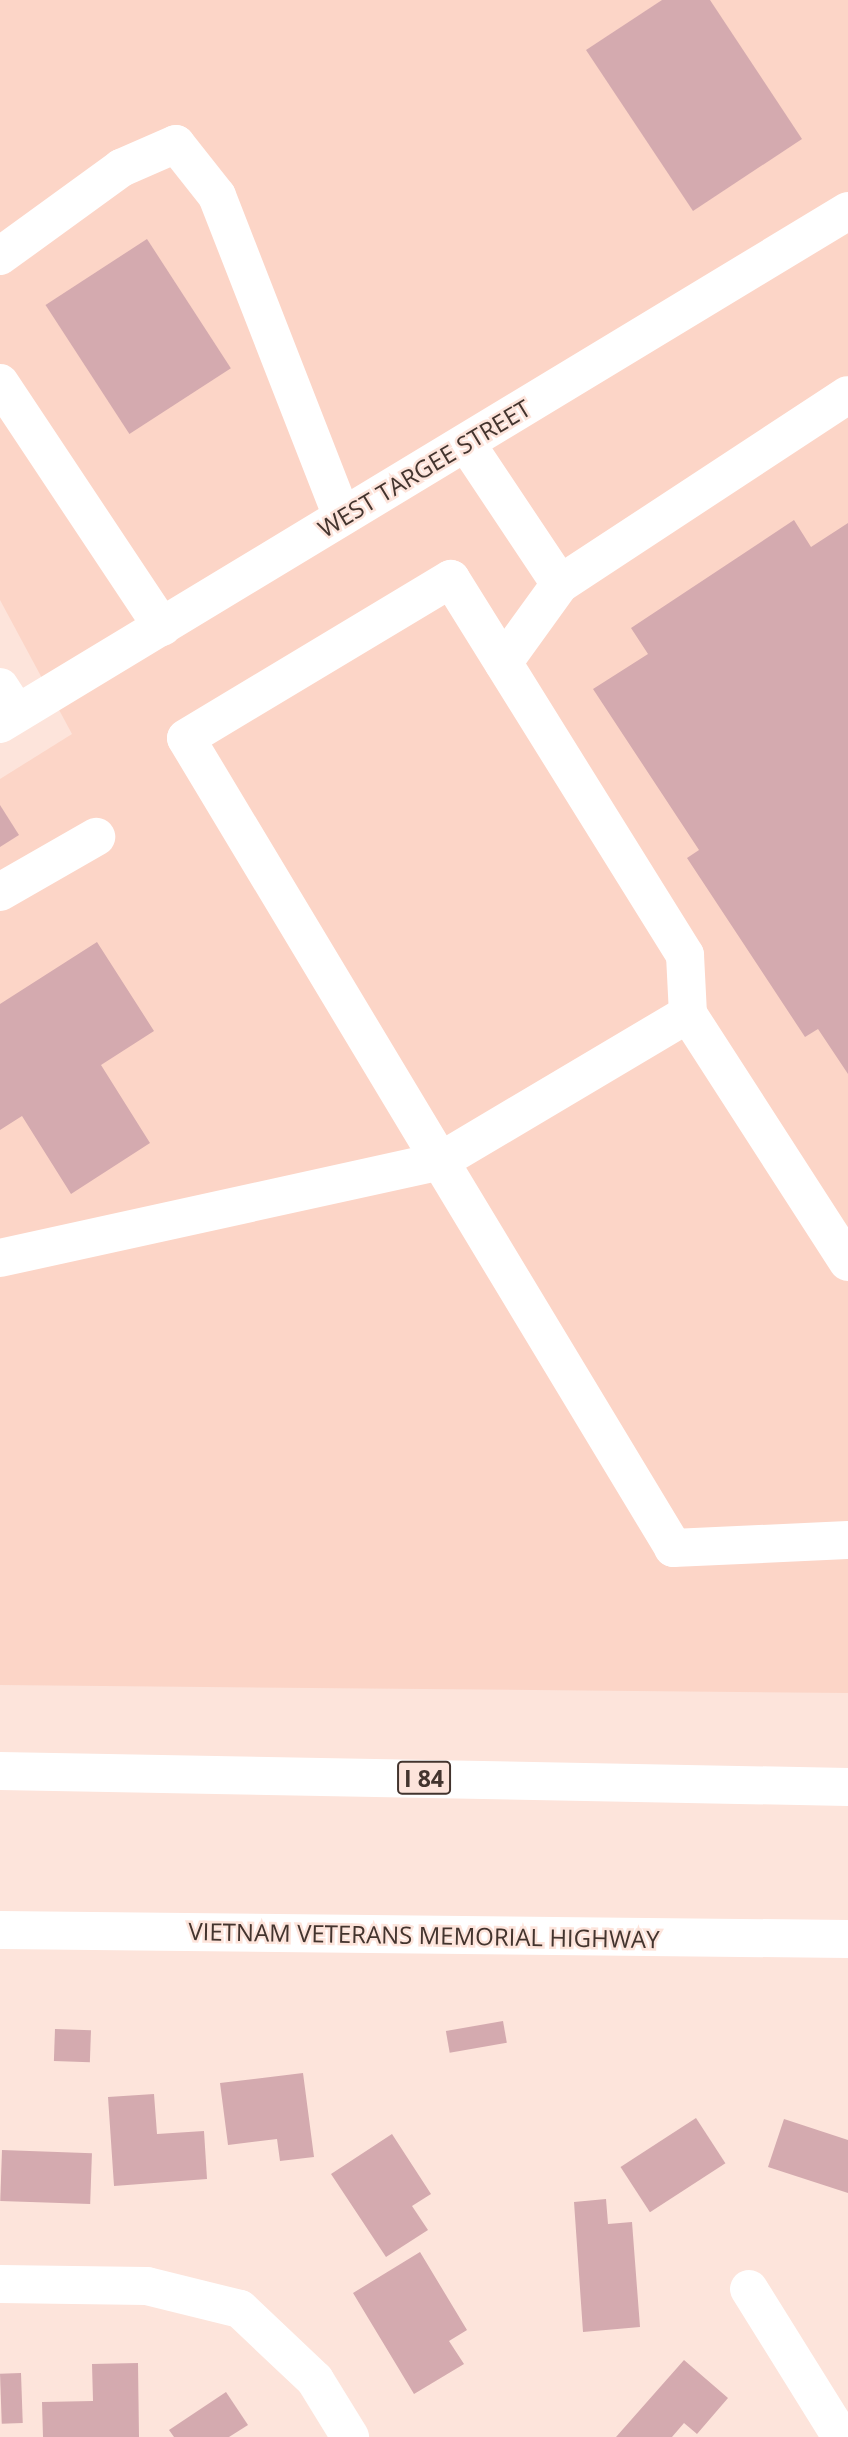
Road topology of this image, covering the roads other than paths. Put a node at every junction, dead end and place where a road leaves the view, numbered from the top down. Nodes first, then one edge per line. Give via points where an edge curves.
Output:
1 (848, 211) edge
2 (0, 256) edge
3 (0, 383) edge
4 (846, 400) edge
5 (466, 443) junction
6 (342, 517) junction
7 (560, 584) junction
8 (162, 627) junction
9 (503, 663) junction
10 (6, 708) edge
11 (96, 837) dead end
12 (0, 892) edge
13 (688, 1014) junction
14 (440, 1161) junction
15 (0, 1258) edge
16 (848, 1262) edge
17 (848, 1540) edge
18 (0, 1771) edge
19 (848, 1787) edge
20 (0, 1930) edge
21 (848, 1939) edge
22 (0, 2284) edge
23 (749, 2289) dead end
24 (350, 2437) edge
25 (841, 2437) edge

1 - 5 main road, WEST TARGEE STREET
2 - 6 main road via 121,168 176,144 216,196
3 - 8 main road
4 - 7 main road
5 - 6 main road, WEST TARGEE STREET
5 - 7 main road
6 - 8 main road, WEST TARGEE STREET
7 - 9 main road
8 - 10 main road, WEST TARGEE STREET
9 - 13 main road via 685,955
9 - 14 main road via 451,579 186,738
11 - 12 main road
13 - 14 main road
13 - 16 main road
14 - 15 main road
14 - 17 main road via 673,1548
18 - 19 main road, I 84
20 - 21 main road, VIETNAM VETERANS MEMORIAL HIGHWAY
22 - 24 main road via 148,2286 240,2309 315,2379
23 - 25 main road

